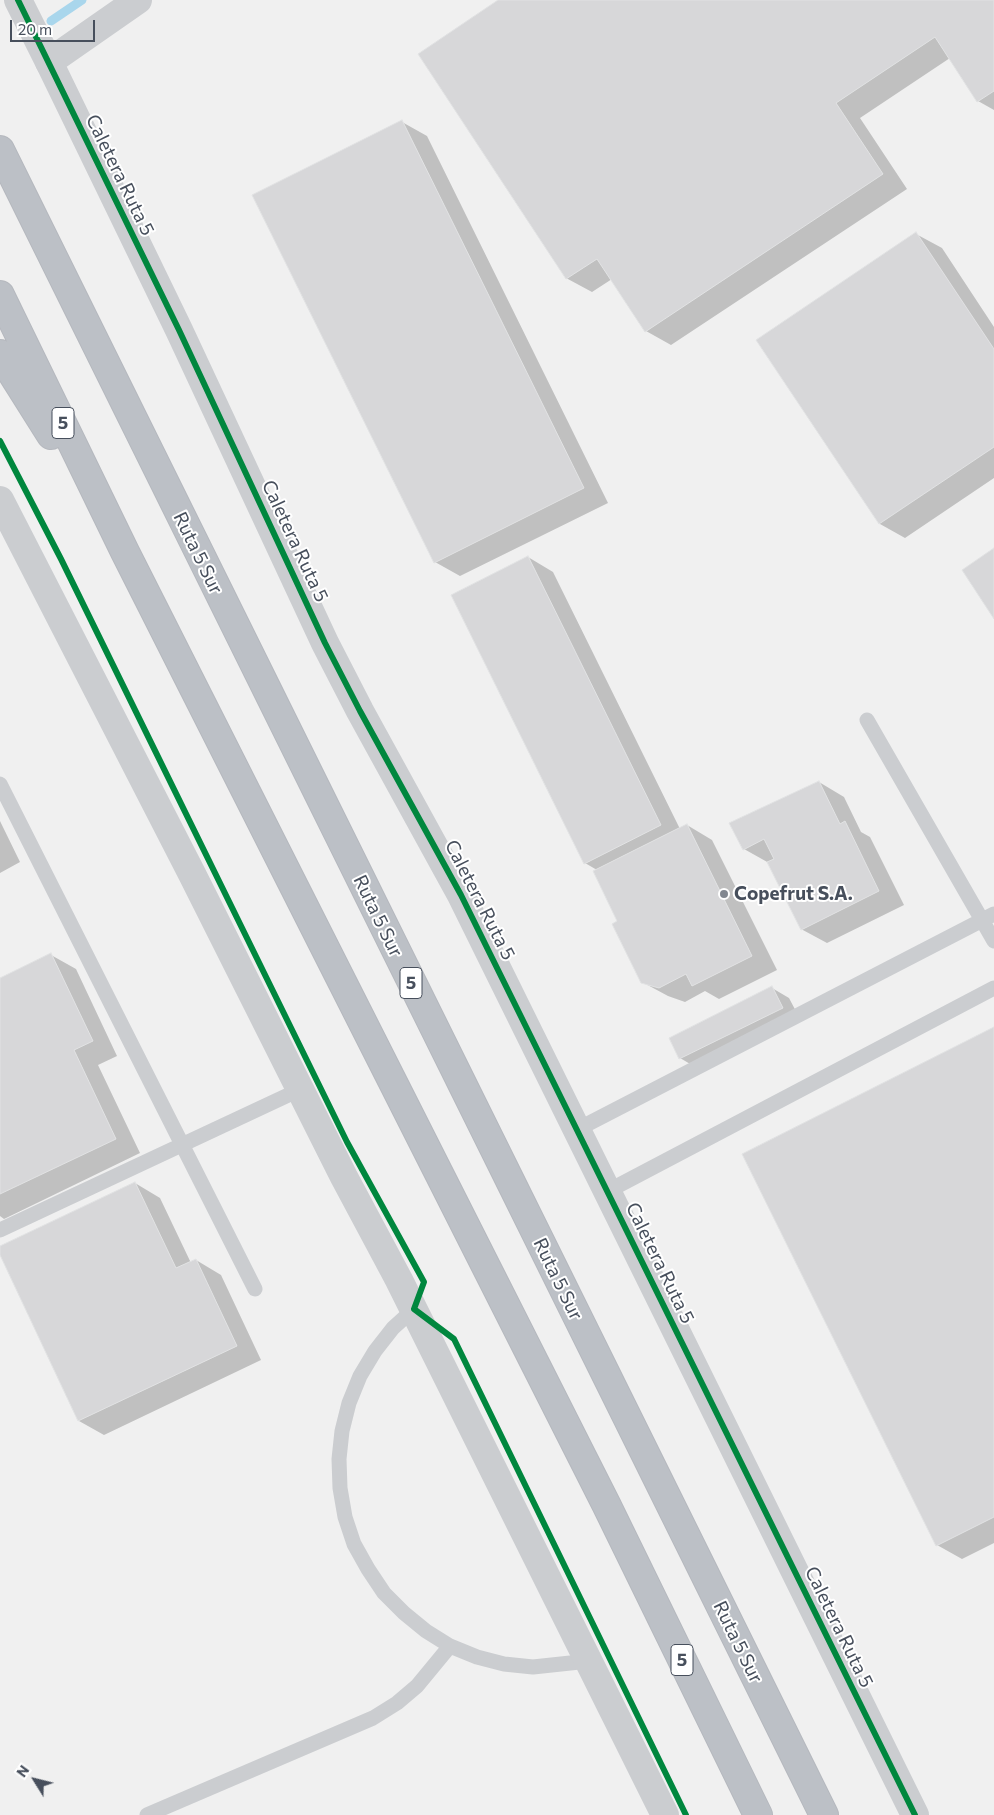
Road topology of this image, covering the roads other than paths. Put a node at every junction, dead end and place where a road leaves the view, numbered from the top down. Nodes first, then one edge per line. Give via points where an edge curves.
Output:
1 (138, 0) edge
2 (27, 6) edge
3 (49, 62) junction
4 (0, 150) edge
5 (0, 295) edge
6 (0, 354) edge
7 (0, 500) edge
8 (125, 552) junction
9 (868, 720) dead end
10 (0, 784) edge
11 (988, 916) edge
12 (994, 941) edge
13 (994, 988) edge
14 (299, 1090) junction
15 (578, 1129) junction
16 (182, 1146) junction
17 (608, 1191) junction
18 (0, 1230) edge
19 (255, 1289) dead end
20 (414, 1309) junction
21 (450, 1646) junction
22 (589, 1661) junction
23 (664, 1814) edge
24 (147, 1815) edge
25 (758, 1815) edge
26 (824, 1815) edge
27 (915, 1815) edge

1 - 3 street
2 - 3 street, Caletera Ruta 5
3 - 15 street, Caletera Ruta 5 via 325,643 461,895
4 - 26 highway, Ruta 5 Sur / 5
5 - 8 highway, 5
6 - 8 highway
7 - 14 street
8 - 25 highway, 5 via 606,1504
9 - 11 lane
10 - 16 lane
11 - 12 lane
11 - 15 lane
13 - 17 lane
14 - 16 lane
14 - 20 street
15 - 17 street, Caletera Ruta 5
16 - 18 lane
16 - 19 lane
17 - 27 street, Caletera Ruta 5
20 - 21 lane via 393,1328 360,1376 342,1431 340,1488 354,1544 384,1593 426,1631
20 - 22 street
21 - 22 lane via 504,1664 541,1666
21 - 24 lane via 417,1686 372,1718
22 - 23 street

